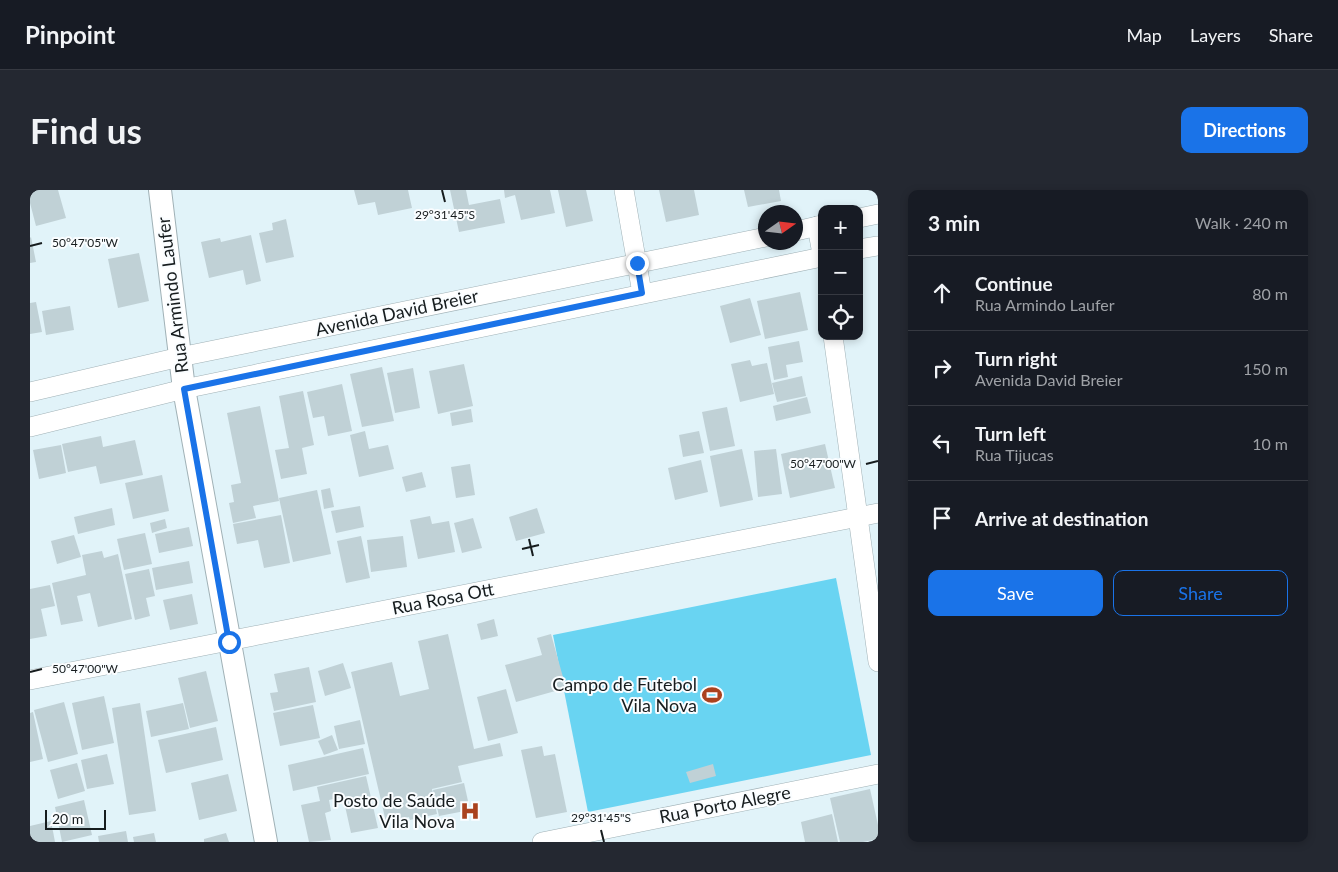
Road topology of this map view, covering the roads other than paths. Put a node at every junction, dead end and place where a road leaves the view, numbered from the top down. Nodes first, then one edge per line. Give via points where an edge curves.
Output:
1 (160, 190) edge
2 (624, 190) edge
3 (878, 214) edge
4 (863, 217) edge
5 (818, 226) edge
6 (803, 230) edge
7 (758, 239) edge
8 (878, 246) edge
9 (863, 248) edge
10 (818, 257) edge
11 (637, 263) junction
12 (642, 293) junction
13 (834, 340) edge
14 (180, 358) junction
15 (184, 389) junction
16 (30, 392) edge
17 (30, 427) edge
18 (878, 513) edge
19 (857, 517) junction
20 (229, 642) junction
21 (878, 662) edge
22 (30, 680) edge
23 (878, 774) edge
24 (266, 842) edge
25 (542, 842) edge

1 - 14 street, Rua Armindo Laufer
2 - 11 street
3 - 4 street
5 - 6 street
7 - 11 street, Avenida David Breier
8 - 9 street
10 - 12 street, Avenida David Breier
11 - 12 street
11 - 14 street, Avenida David Breier
12 - 15 street, Avenida David Breier
13 - 19 street
14 - 15 street, Rua Armindo Laufer
14 - 16 street, Avenida David Breier
15 - 17 street, Avenida David Breier
15 - 20 street, Rua Armindo Laufer
18 - 19 street, Rua Rosa Ott
19 - 20 street, Rua Rosa Ott
19 - 21 street
20 - 22 street, Rua Rosa Ott
20 - 24 street, Rua Armindo Laufer
23 - 25 street, Rua Porto Alegre

